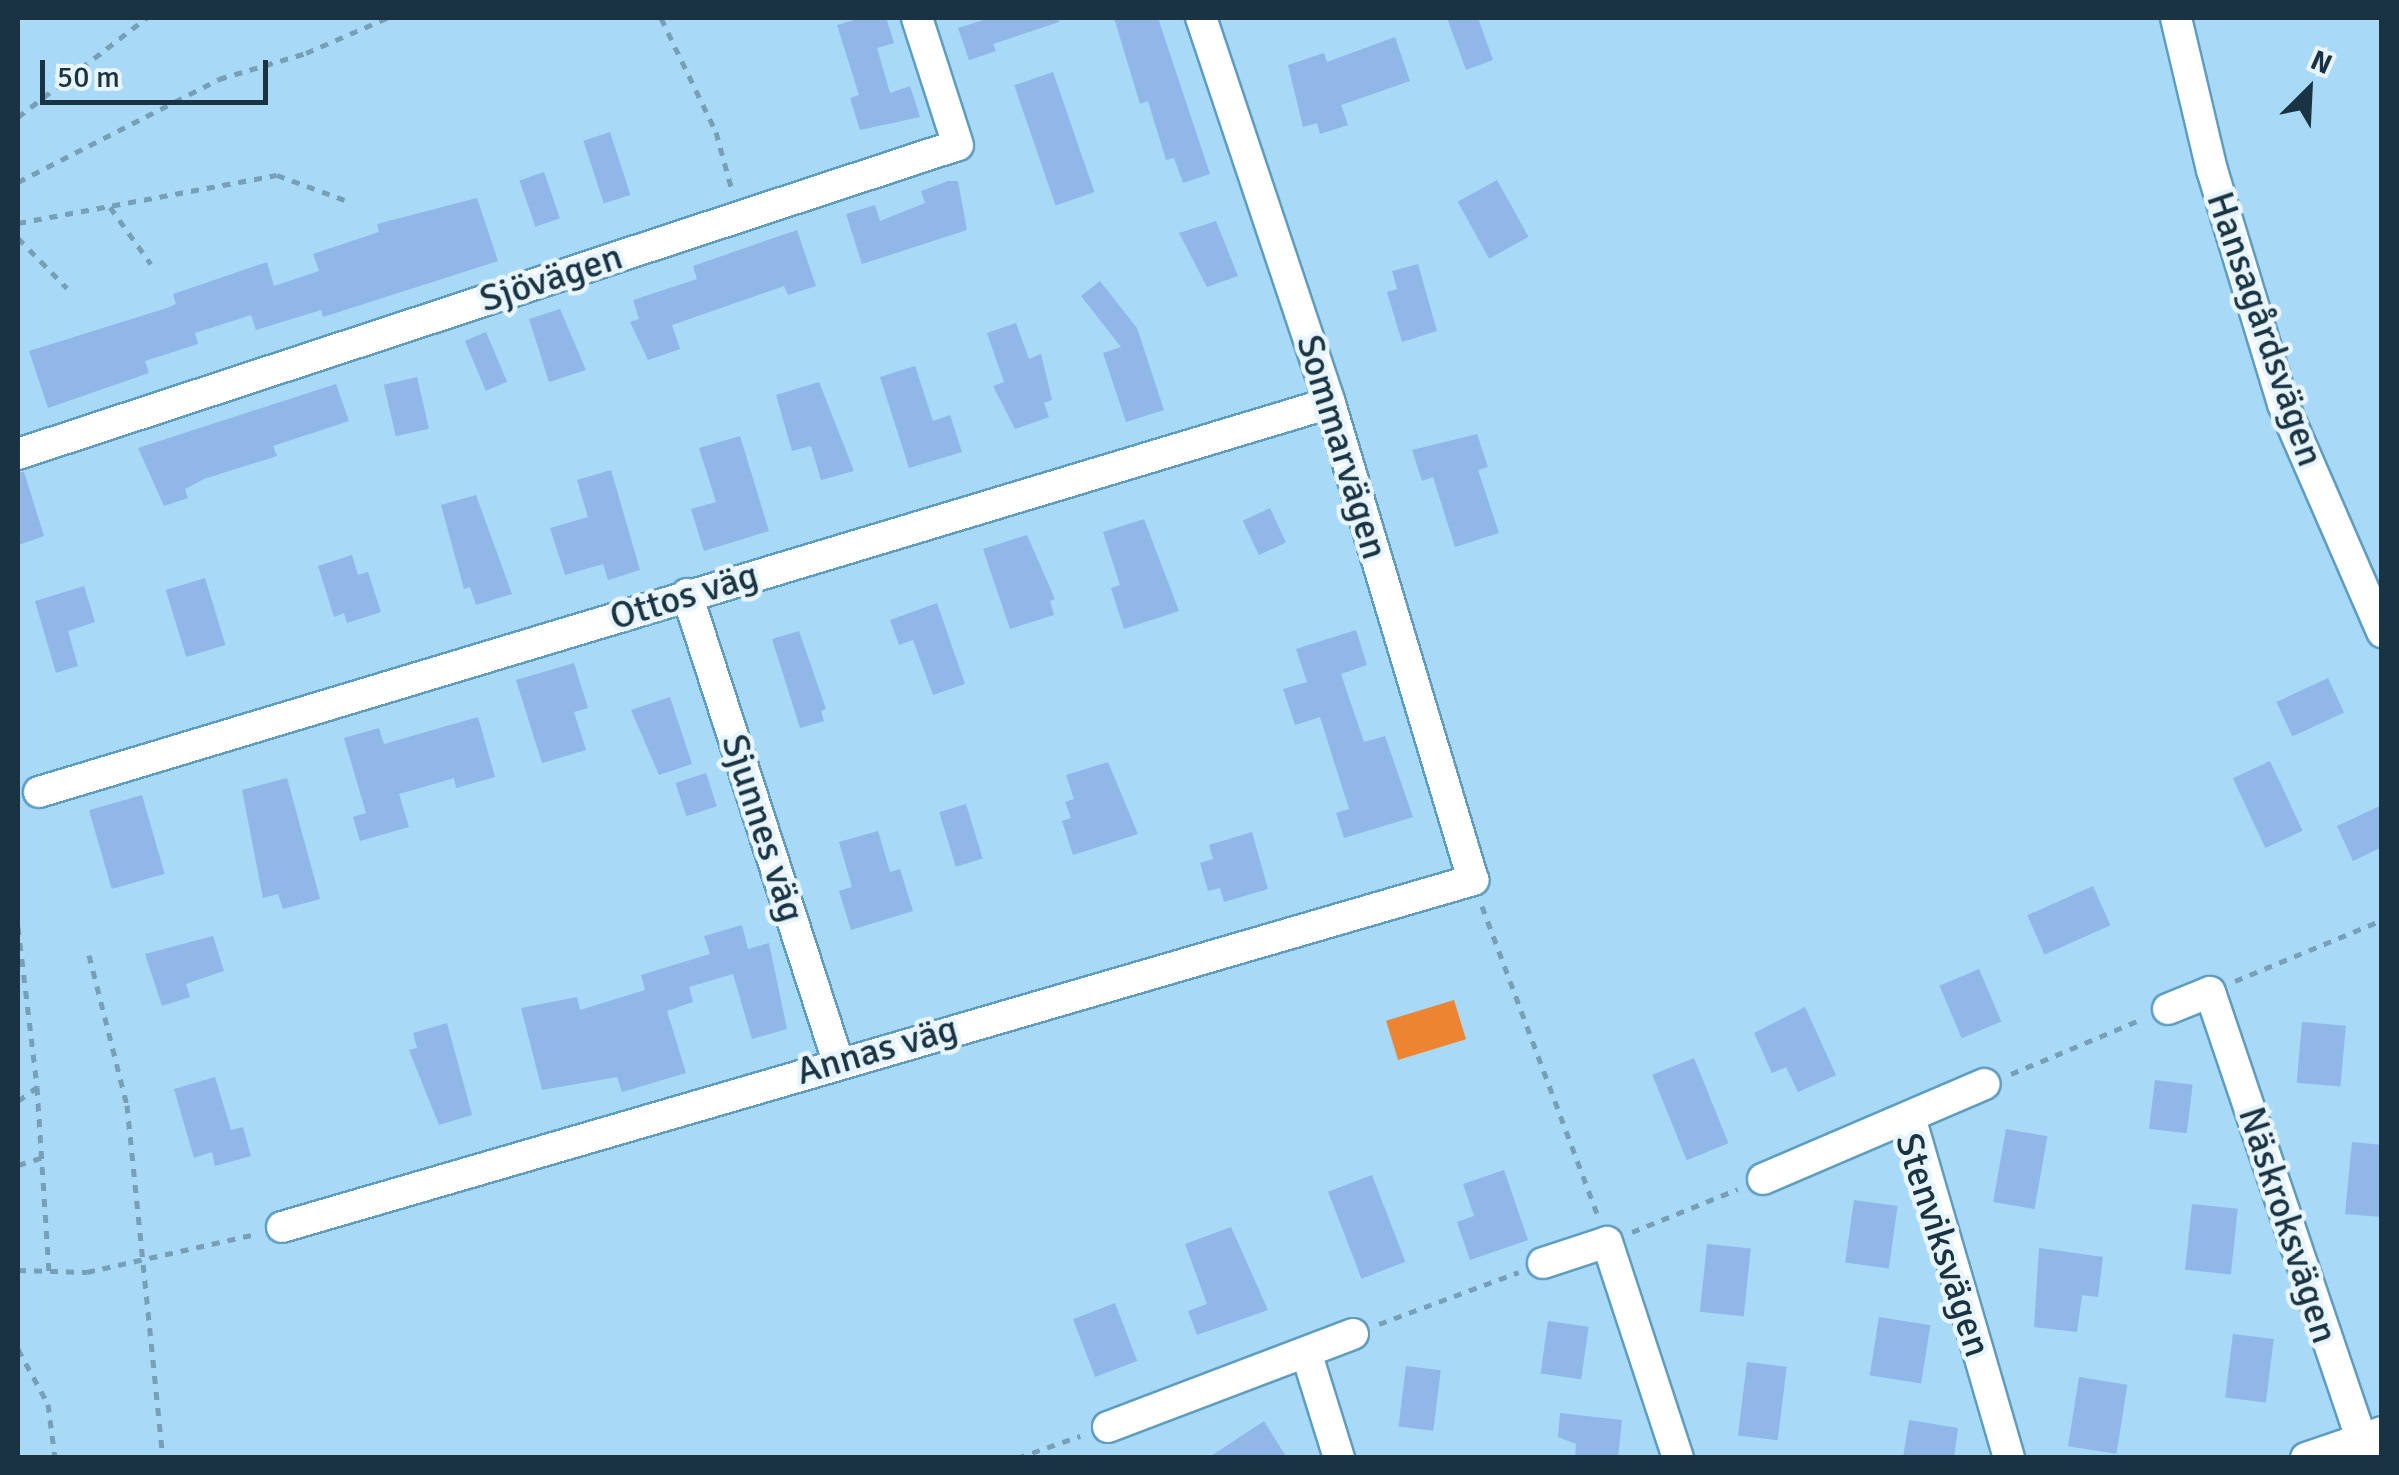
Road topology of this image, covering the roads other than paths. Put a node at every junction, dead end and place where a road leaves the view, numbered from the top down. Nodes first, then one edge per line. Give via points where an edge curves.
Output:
1 (918, 18) edge
2 (1202, 18) edge
3 (2176, 18) edge
4 (1330, 403) junction
5 (18, 454) edge
6 (687, 594) junction
7 (2382, 632) edge
8 (40, 792) dead end
9 (1472, 880) joint
10 (2168, 1008) road end
11 (838, 1061) junction
12 (1985, 1084) road end
13 (1910, 1117) junction
14 (1763, 1179) road end
15 (282, 1227) road end
16 (1544, 1264) road end
17 (1353, 1334) road end
18 (1306, 1354) junction
19 (1108, 1427) road end
20 (2370, 1443) edge
21 (1339, 1458) edge
22 (1678, 1458) edge
23 (2009, 1458) edge
24 (2306, 1458) edge

1 - 5 street, Sjövägen via 958,145
2 - 4 street, Sommarvägen
3 - 7 street, Hansagårdsvägen via 2212,170 2282,404
4 - 6 street, Ottos väg
4 - 9 street, Sommarvägen
6 - 8 street, Ottos väg
6 - 11 street, Sjunnes väg
9 - 11 street, Annas väg
10 - 20 street, Näskroksvägen via 2210,992
11 - 15 street, Annas väg
12 - 13 street
13 - 14 street, Stenviksvägen
13 - 23 street, Stenviksvägen
16 - 22 street via 1608,1242
17 - 18 street
18 - 19 street
18 - 21 street
20 - 24 street

